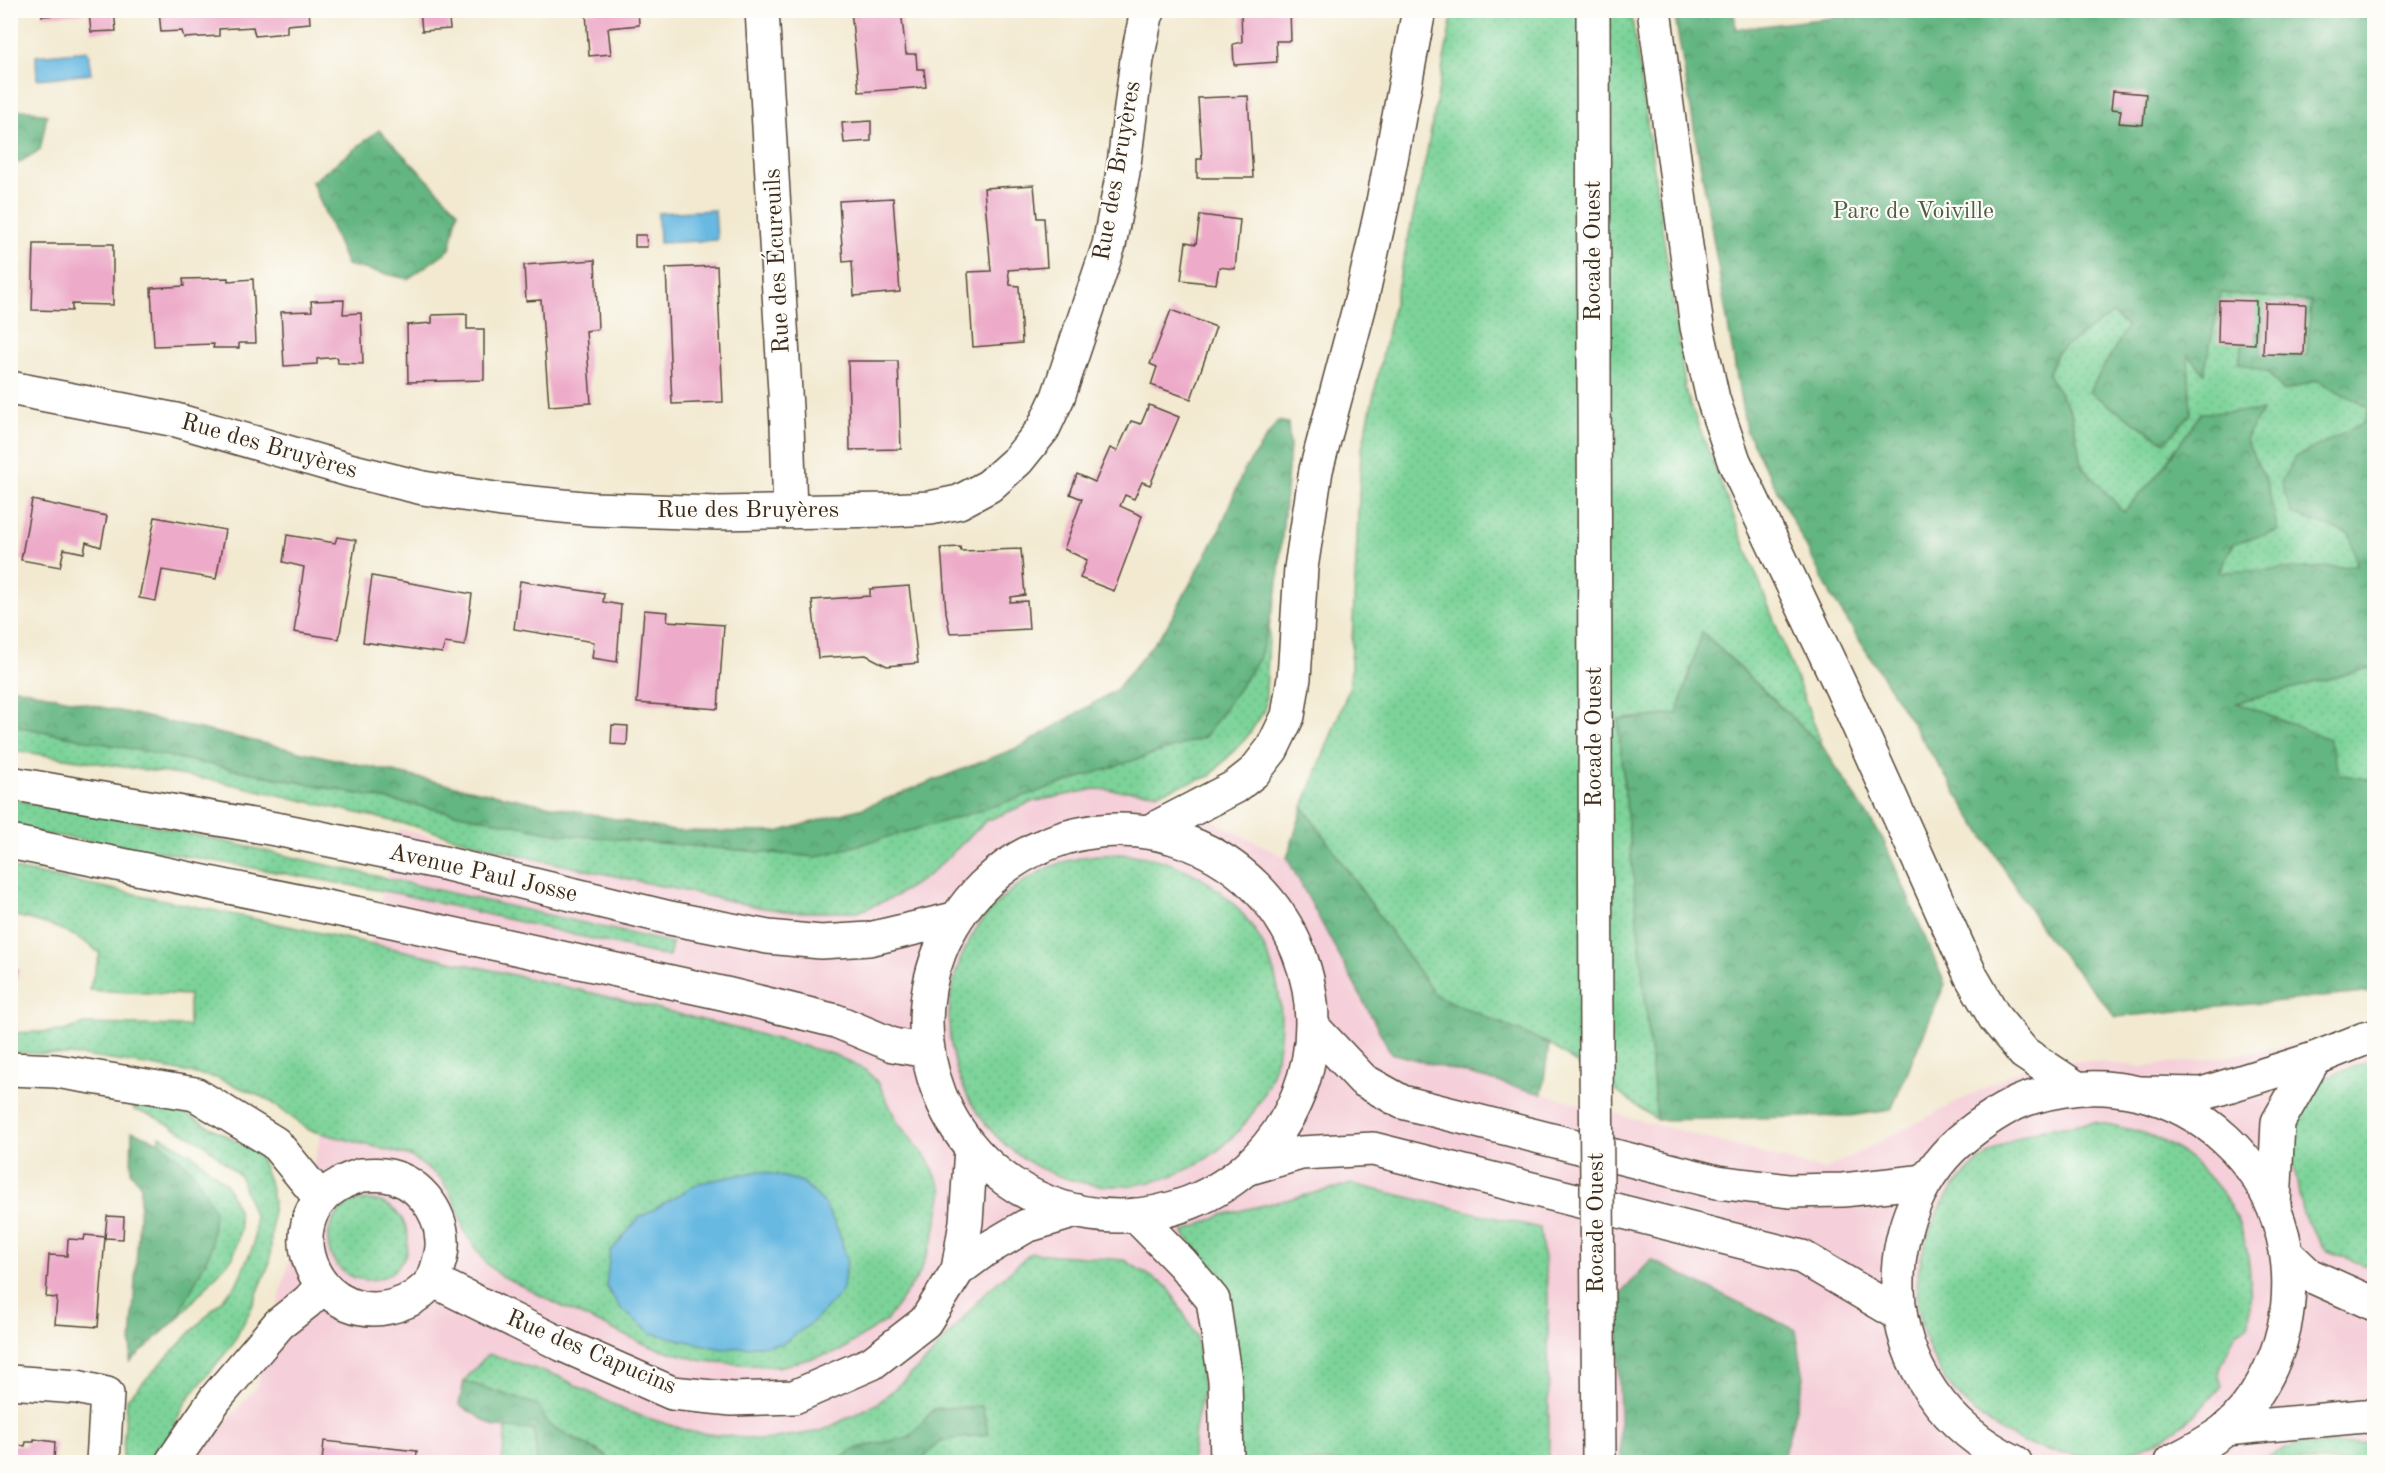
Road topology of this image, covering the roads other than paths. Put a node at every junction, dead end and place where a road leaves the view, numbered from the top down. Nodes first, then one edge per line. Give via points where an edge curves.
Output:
1 (762, 10) edge
2 (1419, 10) edge
3 (1593, 10) edge
4 (1654, 10) edge
5 (1147, 13) edge
6 (10, 388) edge
7 (790, 511) junction
8 (10, 783) edge
9 (1150, 831) junction
10 (10, 842) edge
11 (954, 919) junction
12 (1313, 1027) junction
13 (2374, 1037) edge
14 (927, 1051) junction
15 (2314, 1059) junction
16 (10, 1069) edge
17 (2077, 1088) junction
18 (2140, 1093) junction
19 (971, 1148) junction
20 (1245, 1170) junction
21 (1926, 1181) junction
22 (321, 1199) junction
23 (2274, 1206) junction
24 (1076, 1211) junction
25 (1135, 1215) junction
26 (2288, 1255) junction
27 (958, 1270) junction
28 (434, 1281) junction
29 (322, 1287) junction
30 (2374, 1304) edge
31 (1899, 1314) junction
32 (10, 1382) edge
33 (2374, 1417) edge
34 (2226, 1429) junction
35 (1991, 1458) edge
36 (103, 1462) edge
37 (172, 1462) edge
38 (1227, 1462) edge
39 (1599, 1462) edge
40 (2171, 1462) edge

1 - 7 main road, Rue des Écureuils
2 - 9 main road via 1365,286 1316,471 1301,568 1288,716 1272,749 1254,772 1235,787
3 - 39 main road, Rocade Ouest, bridge
4 - 17 main road via 1697,327 1713,399 1734,461 1976,984 1995,1018 2024,1053
5 - 7 main road, Rue des Bruyères via 1109,245 1072,362 1042,429 1018,460 989,486 959,502 930,508
6 - 7 main road, Rue des Bruyères via 176,420 423,488 593,509
8 - 11 main road, Avenue Paul Josse via 281,830 768,937 821,942 869,939
9 - 11 main road via 1093,830 1039,846 991,876
9 - 12 main road via 1189,842 1224,859 1255,884 1281,915 1299,950 1310,987
10 - 14 main road via 726,994 836,1021 893,1045
11 - 14 main road via 928,983
12 - 20 main road via 1310,1059 1287,1120
12 - 21 main road via 1363,1080 1402,1102 1717,1182 1789,1191
13 - 15 main road
14 - 19 main road via 942,1103
15 - 18 main road via 2202,1094
15 - 23 main road via 2278,1122
16 - 22 main road via 56,1071 195,1094 275,1143
17 - 18 main road
17 - 21 main road via 2032,1097 1990,1117 1954,1144
18 - 23 main road via 2183,1109 2221,1134 2252,1167
19 - 24 main road via 1018,1188
19 - 27 main road, Rue des Capucins
20 - 25 main road via 1193,1202
20 - 31 main road via 1301,1153 1373,1149 1802,1257
21 - 31 main road via 1906,1223 1897,1268
22 - 28 main road via 339,1184 361,1175 385,1175 407,1183 425,1197 438,1218 442,1241
22 - 29 main road via 310,1218 306,1239 308,1261
23 - 26 main road
24 - 25 main road via 1105,1216
24 - 27 main road, Rue des Capucins via 1026,1226
25 - 38 main road via 1213,1300 1225,1380
26 - 30 main road via 2309,1275
26 - 34 main road via 2289,1303 2279,1350 2258,1393
27 - 28 main road, Rue des Capucins via 925,1322 872,1363 794,1397 732,1400 672,1393
28 - 29 main road via 412,1299 392,1308 372,1310 351,1306
29 - 37 main road via 279,1324 223,1389
31 - 35 main road via 1916,1368 1947,1415
32 - 36 main road via 77,1387 107,1394
33 - 34 main road
34 - 40 main road

